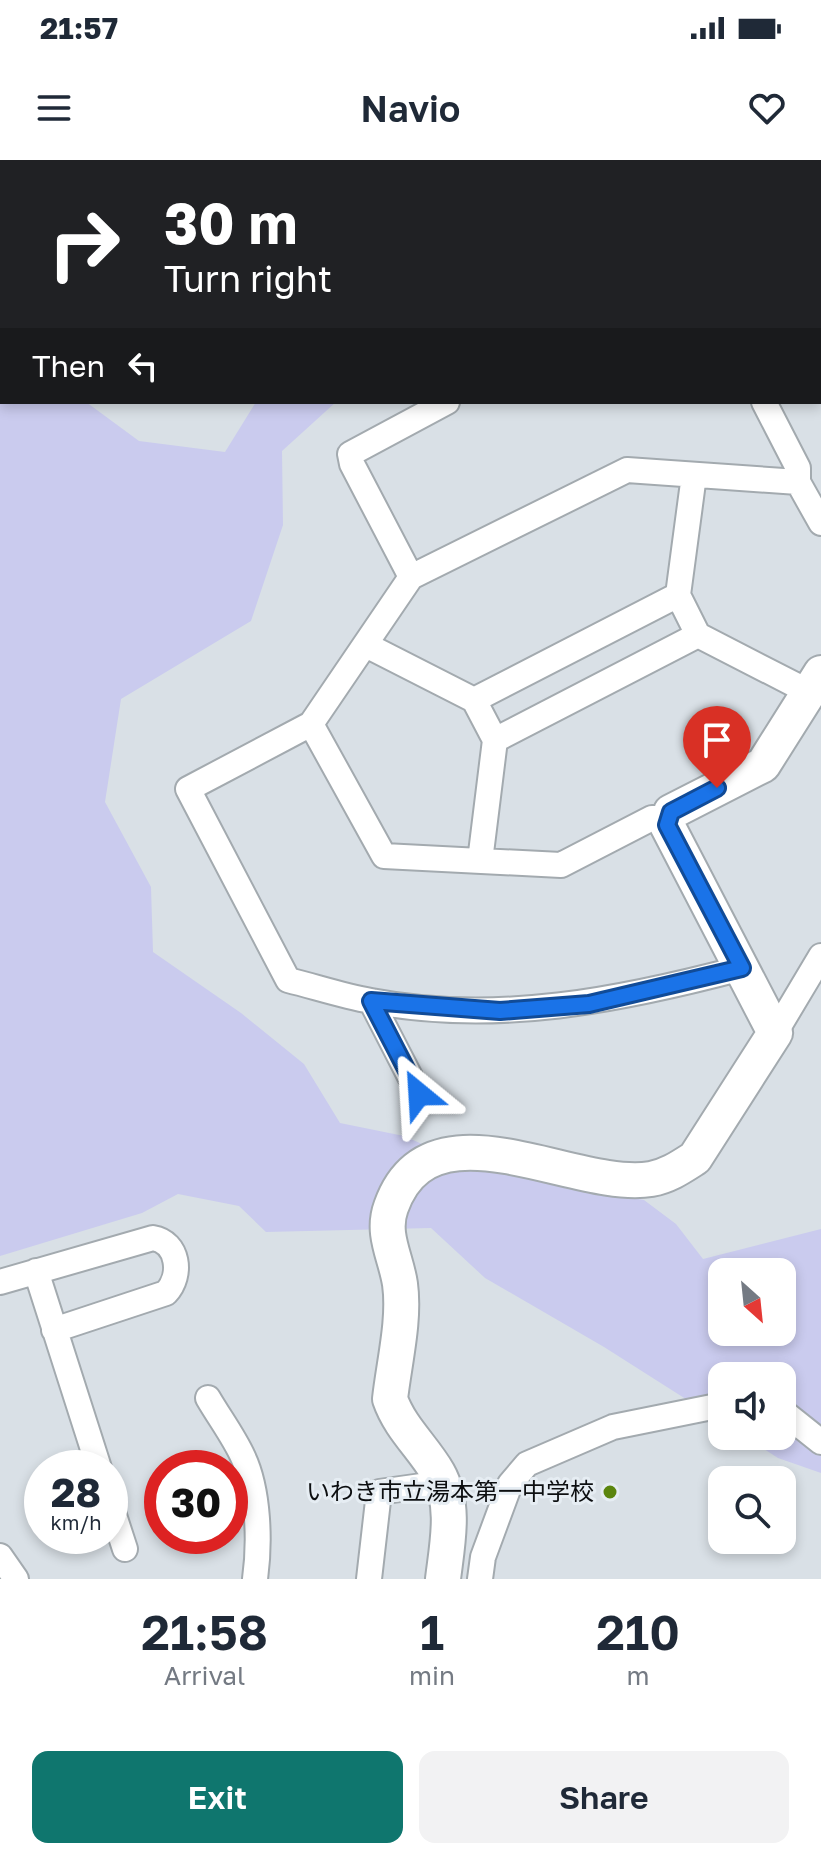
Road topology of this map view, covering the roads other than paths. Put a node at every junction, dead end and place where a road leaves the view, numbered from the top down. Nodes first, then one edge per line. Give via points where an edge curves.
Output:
1 (443, 404) edge
2 (765, 404) edge
3 (694, 475) junction
4 (798, 482) junction
5 (821, 523) edge
6 (411, 577) junction
7 (678, 595) junction
8 (698, 635) junction
9 (366, 645) junction
10 (815, 682) edge
11 (474, 700) junction
12 (311, 724) junction
13 (495, 740) junction
14 (667, 818) junction
15 (480, 861) junction
16 (821, 956) edge
17 (742, 968) junction
18 (371, 1001) junction
19 (775, 1033) junction
20 (419, 1094) dead end
21 (36, 1271) junction
22 (0, 1282) edge
23 (54, 1330) junction
24 (208, 1398) dead end
25 (708, 1408) edge
26 (796, 1422) edge
27 (821, 1442) edge
28 (93, 1450) edge
29 (443, 1483) junction
30 (0, 1556) edge
31 (16, 1579) edge
32 (255, 1579) edge
33 (369, 1579) edge
34 (443, 1579) edge
35 (480, 1579) edge

1 - 6 street via 350,454
2 - 4 street via 798,468
3 - 4 street
3 - 6 street via 627,470
3 - 7 street
4 - 5 street
6 - 9 street
7 - 8 street
7 - 11 street
8 - 10 street
8 - 13 street
9 - 11 street
9 - 12 street
10 - 14 street via 763,765
11 - 13 street
12 - 15 street via 384,856
12 - 18 street via 188,789 288,980
13 - 15 street
14 - 15 street via 652,818 561,865
14 - 17 street
16 - 19 street
17 - 18 street via 589,1004 500,1011
17 - 19 street
18 - 20 street
19 - 29 street via 695,1158 675,1171 651,1179 619,1178 468,1151 443,1155 405,1182 391,1205 386,1229 400,1284 390,1399
21 - 22 street
21 - 23 street
21 - 23 street via 153,1238 173,1249 176,1273 166,1293
23 - 28 street
24 - 32 street via 244,1459 259,1548
25 - 35 street via 613,1427 527,1464 510,1484
26 - 27 street
29 - 33 street via 379,1492
29 - 34 street via 449,1525
30 - 31 street

